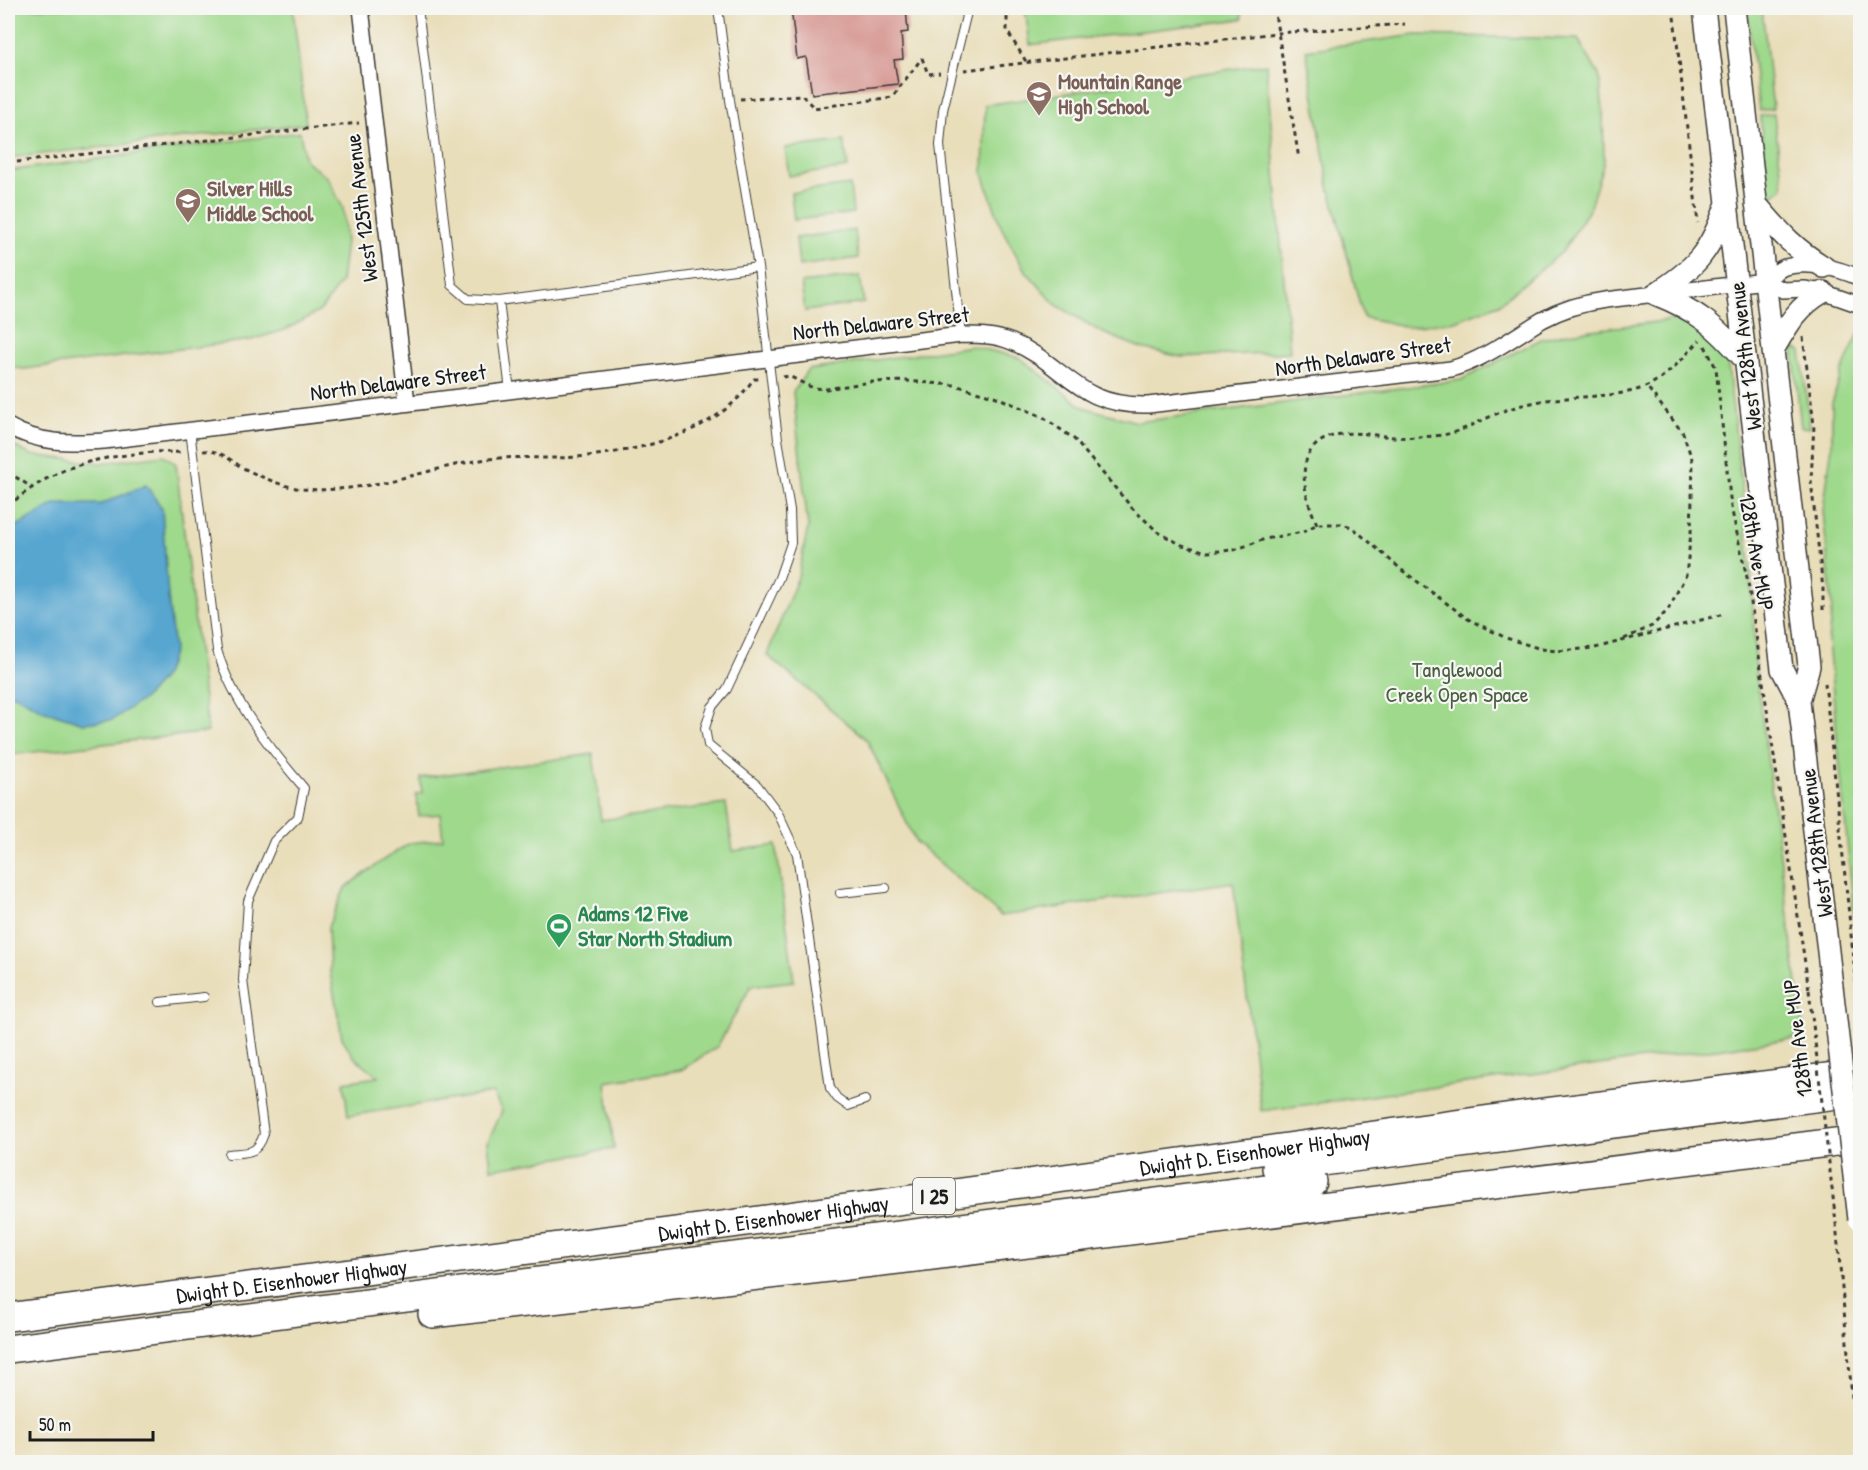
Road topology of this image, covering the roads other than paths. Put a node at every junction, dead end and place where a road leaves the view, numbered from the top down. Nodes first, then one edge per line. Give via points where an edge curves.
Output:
1 (361, 8) edge
2 (418, 8) edge
3 (718, 8) edge
4 (968, 8) edge
5 (1704, 8) edge
6 (1734, 8) edge
7 (1727, 202) junction
8 (1756, 204) junction
9 (758, 267) junction
10 (1824, 267) junction
11 (1860, 278) edge
12 (1765, 281) junction
13 (1737, 285) junction
14 (1823, 292) junction
15 (1655, 294) junction
16 (499, 301) junction
17 (1860, 305) edge
18 (961, 335) junction
19 (1773, 350) junction
20 (769, 358) junction
21 (1746, 361) junction
22 (510, 391) junction
23 (407, 403) junction
24 (8, 426) edge
25 (190, 430) junction
26 (1799, 701) junction
27 (886, 888) dead end
28 (840, 894) dead end
29 (204, 997) dead end
30 (160, 1002) dead end
31 (1860, 1073) edge
32 (1860, 1092) edge
33 (865, 1100) dead end
34 (1860, 1111) edge
35 (1860, 1139) edge
36 (229, 1154) dead end
37 (1860, 1224) edge
38 (8, 1317) edge
39 (8, 1331) edge
40 (8, 1349) edge
41 (8, 1362) edge

1 - 23 street, West 125th Avenue
2 - 16 lane via 452,285 468,299
3 - 9 lane
4 - 18 lane via 943,110 940,146
5 - 7 main road, West 128th Avenue
6 - 8 main road, West 128th Avenue
7 - 13 main road, West 128th Avenue
7 - 15 main road via 1713,239 1699,260
8 - 10 main road via 1782,236
8 - 12 main road, West 128th Avenue
9 - 16 lane
9 - 20 lane
10 - 11 street, North Delaware Street
10 - 12 street, North Delaware Street via 1783,268
12 - 13 street, North Delaware Street
12 - 14 street, North Delaware Street via 1783,290
12 - 19 main road, West 128th Avenue
13 - 15 street, North Delaware Street
13 - 21 main road, West 128th Avenue
14 - 17 street, North Delaware Street
14 - 19 main road via 1796,313
15 - 18 street, North Delaware Street via 1567,309 1476,360 1451,369 1148,405 1104,400 1082,390 1012,342
15 - 21 main road via 1705,318
16 - 22 lane
18 - 20 street, North Delaware Street
19 - 26 main road, West 128th Avenue via 1809,666
20 - 22 street, North Delaware Street
20 - 33 lane via 791,543 779,578 727,689 712,706 705,728 708,745 757,785 778,813 797,854 830,1088 848,1106
21 - 26 main road, West 128th Avenue via 1782,669
22 - 23 street, North Delaware Street
23 - 25 street, North Delaware Street
24 - 25 street, North Delaware Street via 41,440 67,444
25 - 36 lane via 217,650 225,676 267,744 303,788 298,817 274,841 248,901 243,980 264,1134 252,1152
26 - 37 main road, West 128th Avenue, bridge
27 - 28 lane
29 - 30 lane
31 - 38 highway, Dwight D. Eisenhower Highway / I 25
32 - 39 highway
34 - 40 highway
35 - 41 highway via 936,1256

